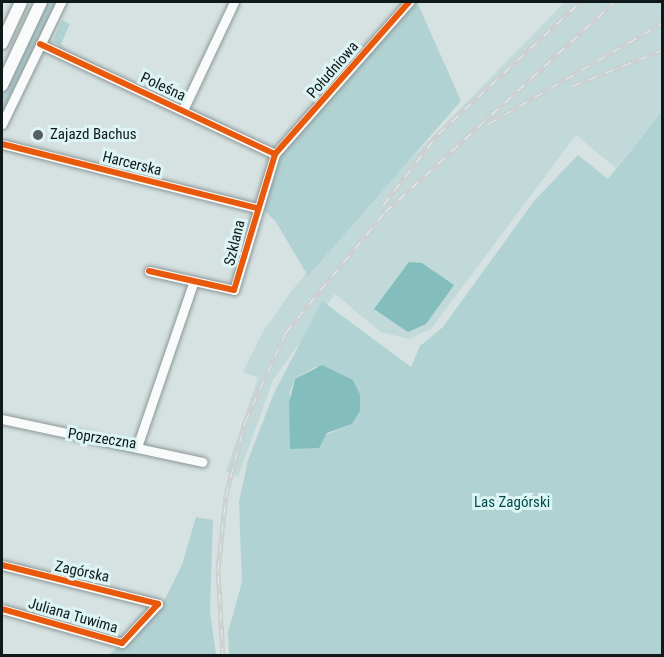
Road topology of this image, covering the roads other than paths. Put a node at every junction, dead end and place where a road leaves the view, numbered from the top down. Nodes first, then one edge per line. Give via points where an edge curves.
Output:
1 (21, 2) edge
2 (41, 2) edge
3 (61, 2) edge
4 (234, 2) edge
5 (409, 2) edge
6 (10, 26) junction
7 (2, 38) edge
8 (2, 43) edge
9 (39, 44) junction
10 (2, 85) edge
11 (183, 110) junction
12 (2, 124) edge
13 (2, 144) edge
14 (275, 154) junction
15 (256, 208) junction
16 (149, 271) dead end
17 (194, 283) junction
18 (2, 418) edge
19 (138, 444) junction
20 (202, 462) dead end
21 (2, 565) edge
22 (158, 604) joint
23 (2, 609) edge

1 - 6 main road
2 - 10 main road
3 - 9 street
4 - 11 street
5 - 14 street, Południowa
6 - 7 main road
6 - 8 main road
9 - 11 street, Poleśna
9 - 12 street
11 - 14 street, Poleśna
13 - 15 street, Harcerska
14 - 15 street, Szklana
15 - 17 street, Szklana via 234,290
16 - 17 street, Szklana
17 - 19 street
18 - 19 street, Poprzeczna via 37,430
19 - 20 street, Poprzeczna
21 - 22 street, Zagórska
22 - 23 street, Juliana Tuwima via 122,643

